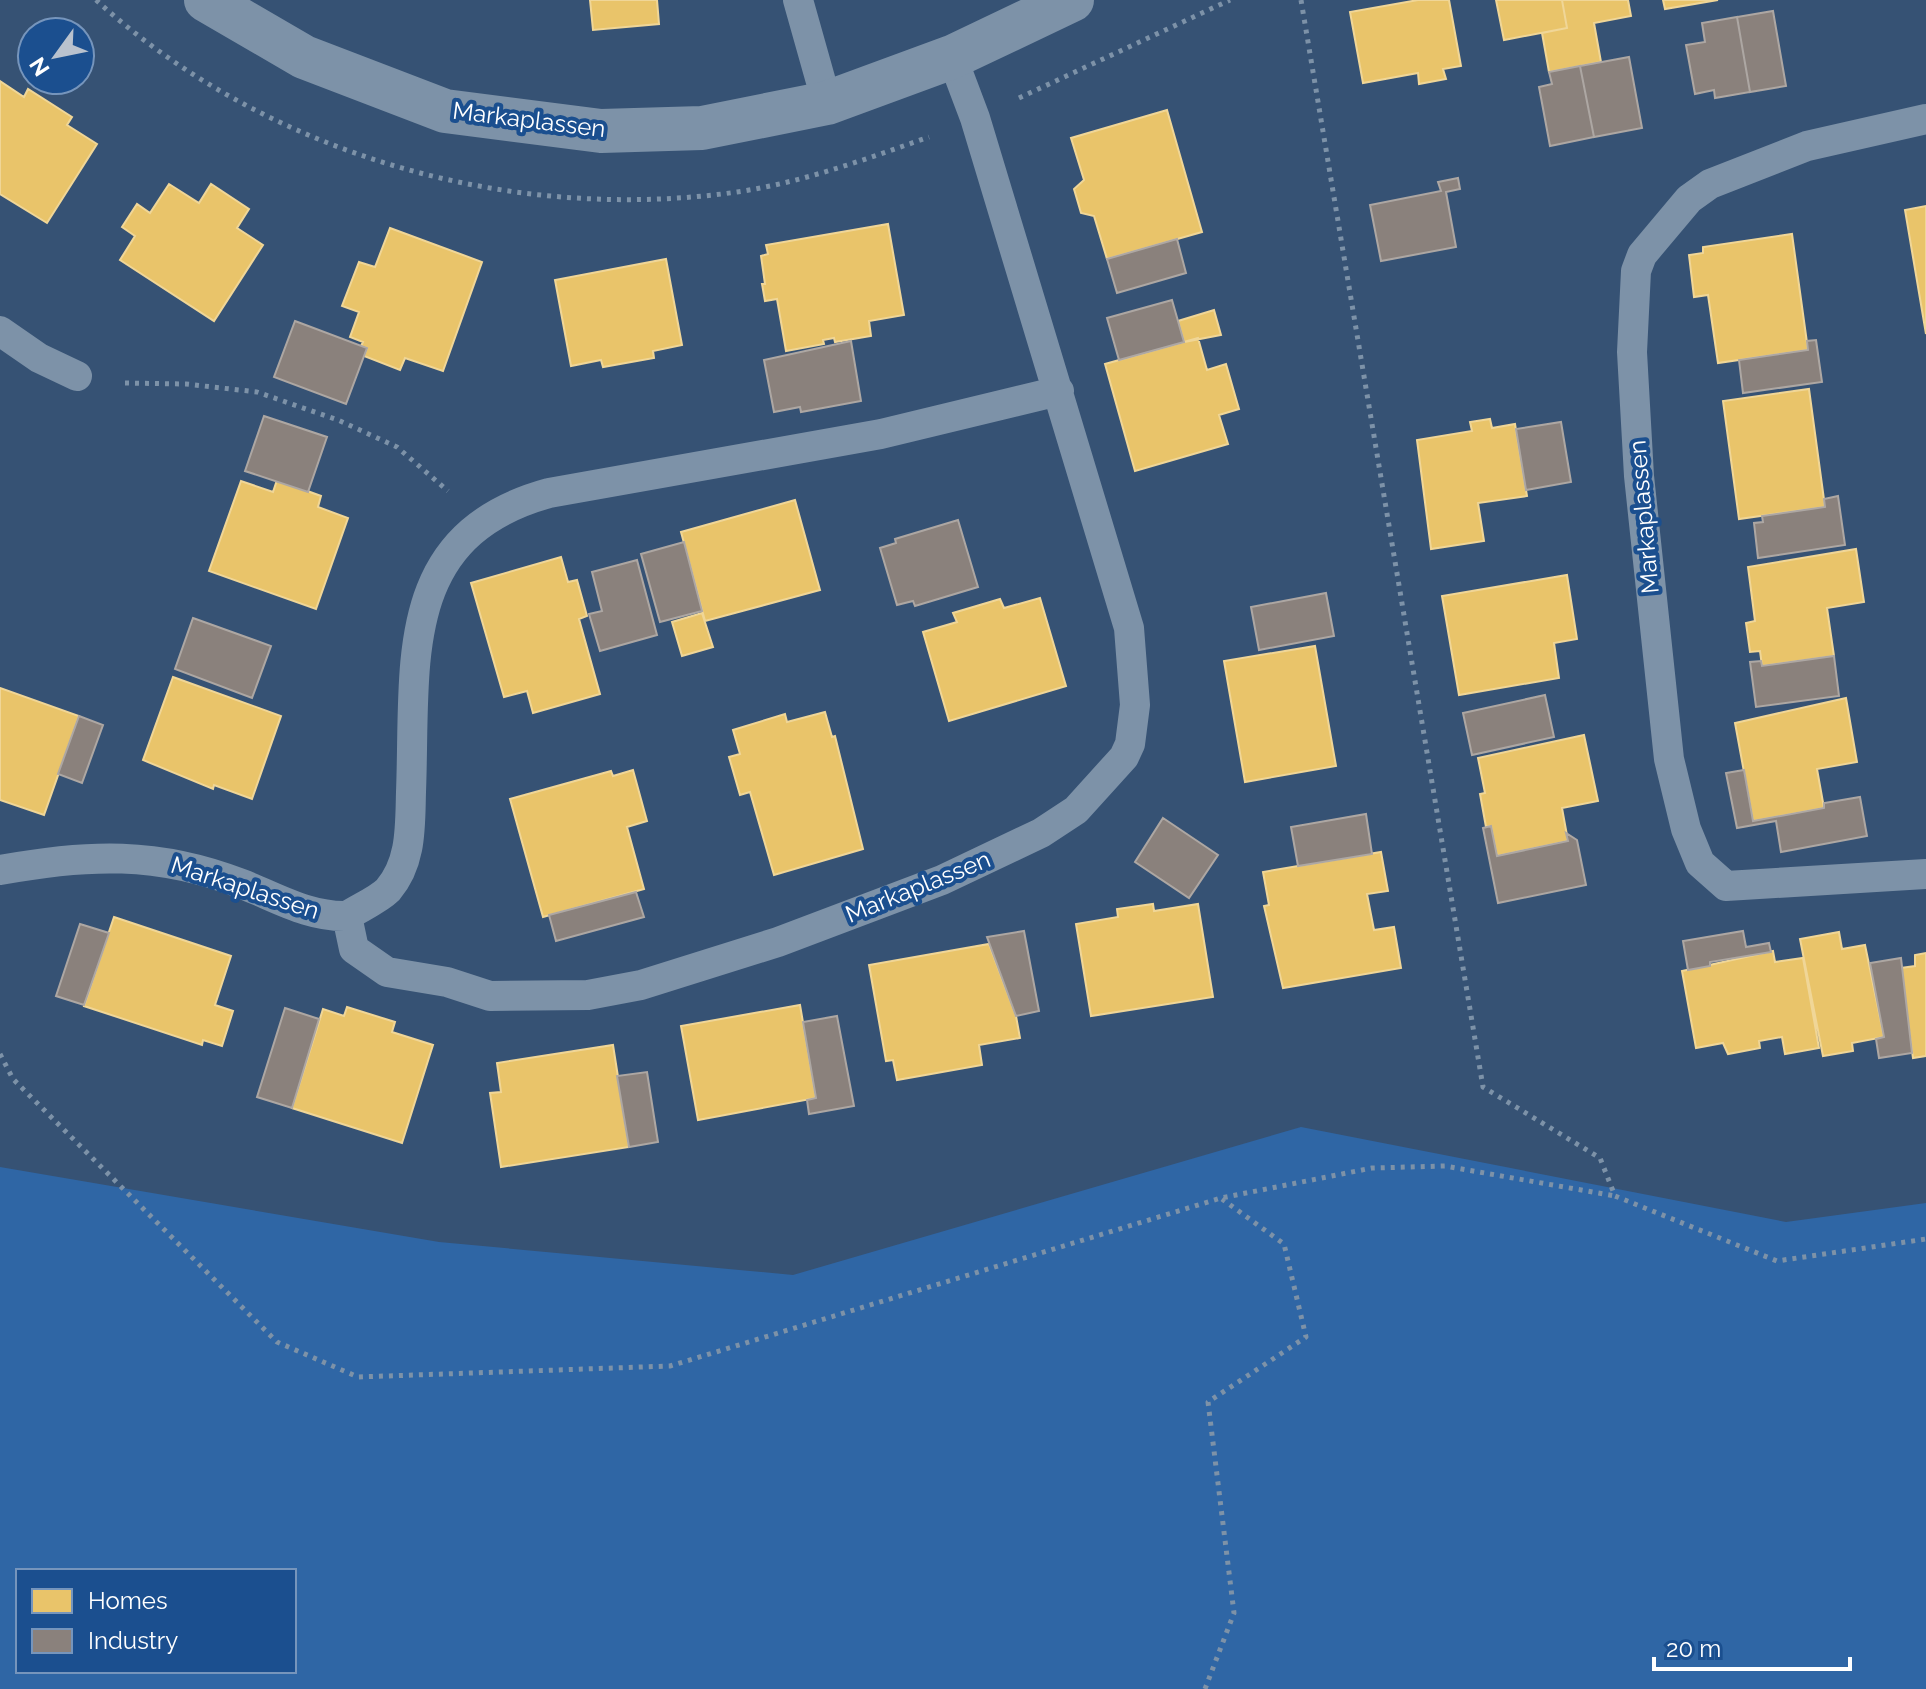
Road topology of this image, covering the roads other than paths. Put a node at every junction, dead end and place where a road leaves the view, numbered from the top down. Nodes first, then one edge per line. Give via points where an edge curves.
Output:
1 (206, 0) edge
2 (798, 0) edge
3 (1072, 0) edge
4 (952, 57) junction
5 (827, 103) junction
6 (1926, 119) edge
7 (0, 331) edge
8 (77, 376) road end
9 (1059, 391) junction
10 (0, 870) edge
11 (1926, 874) edge
12 (347, 916) junction

1 - 5 street, Markaplassen via 304,57 445,111 601,131 702,128
2 - 5 lane
3 - 4 street, Markaplassen
4 - 5 street, Markaplassen
4 - 9 lane, Markaplassen
6 - 11 lane, Markaplassen via 1807,146 1710,184 1689,199 1642,255 1636,271 1632,352 1639,476 1669,759 1700,863 1726,886
7 - 8 lane
9 - 12 lane, Markaplassen via 881,434 549,493 512,503 482,520 454,546 433,581 421,621 409,849 387,890
9 - 12 lane, Markaplassen via 1129,628 1135,705 1124,757 1076,810 1006,852 863,911 641,985 588,995 490,996 387,972 354,949
10 - 12 lane, Markaplassen via 63,858 130,856 185,865 294,908

